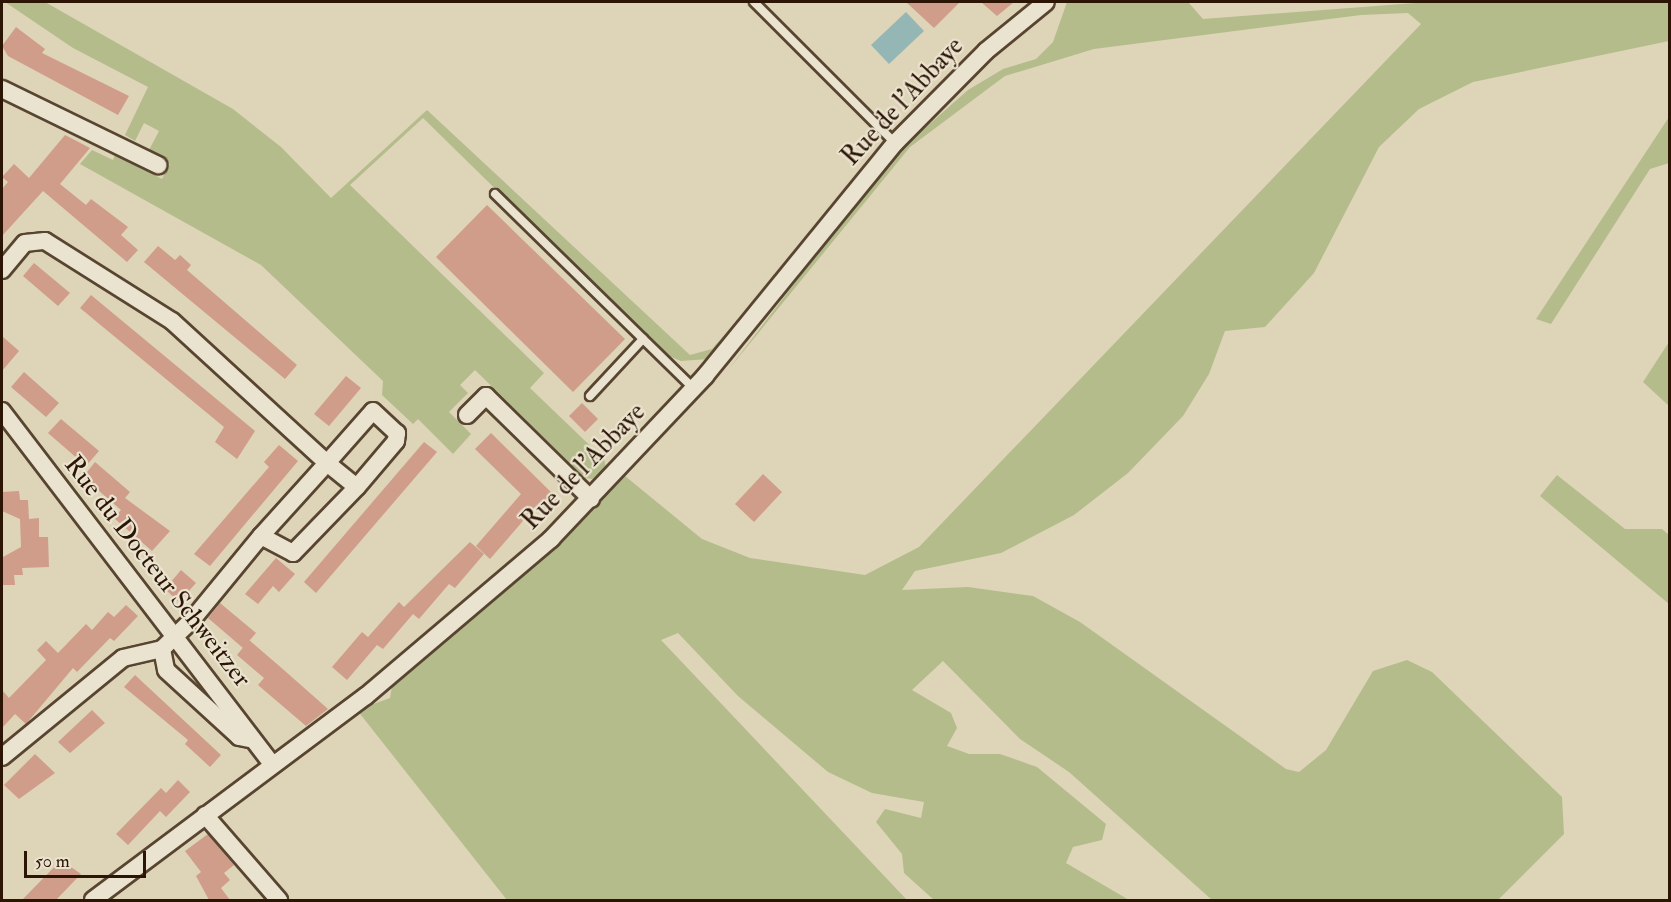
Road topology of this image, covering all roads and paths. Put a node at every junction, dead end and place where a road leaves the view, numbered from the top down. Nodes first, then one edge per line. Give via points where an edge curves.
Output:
1 (754, 2) edge
2 (1046, 2) edge
3 (2, 89) edge
4 (896, 143) junction
5 (158, 165) dead end
6 (495, 194) dead end
7 (2, 270) edge
8 (643, 339) junction
9 (694, 389) junction
10 (590, 396) dead end
11 (2, 411) edge
12 (467, 416) dead end
13 (327, 463) junction
14 (357, 487) junction
15 (591, 499) junction
16 (261, 536) junction
17 (176, 633) junction
18 (162, 649) junction
19 (249, 739) junction
20 (2, 757) edge
21 (272, 764) junction
22 (205, 815) junction
23 (93, 900) edge
24 (279, 900) edge

1 - 4 lane
2 - 4 street, Rue de l'Abbaye via 986,51
3 - 5 street
4 - 9 street, Rue de l'Abbaye
6 - 8 lane
7 - 13 street via 25,243 45,241 172,321
8 - 9 lane
8 - 10 lane
9 - 15 street, Rue de l'Abbaye
11 - 17 street, Rue du Docteur Schweitzer
12 - 15 street via 486,396
13 - 14 street
13 - 14 street via 373,411 397,432 396,441
13 - 16 street
14 - 16 street via 293,553
15 - 21 street, Rue de l'Abbaye via 495,590
16 - 17 street
17 - 18 street
17 - 19 street, Rue du Docteur Schweitzer via 247,727
18 - 19 street via 166,670 239,737
18 - 20 street via 123,658
19 - 21 street, Rue du Docteur Schweitzer
21 - 22 street, Rue de l'Abbaye
22 - 23 street, Rue de l'Abbaye
22 - 24 street

